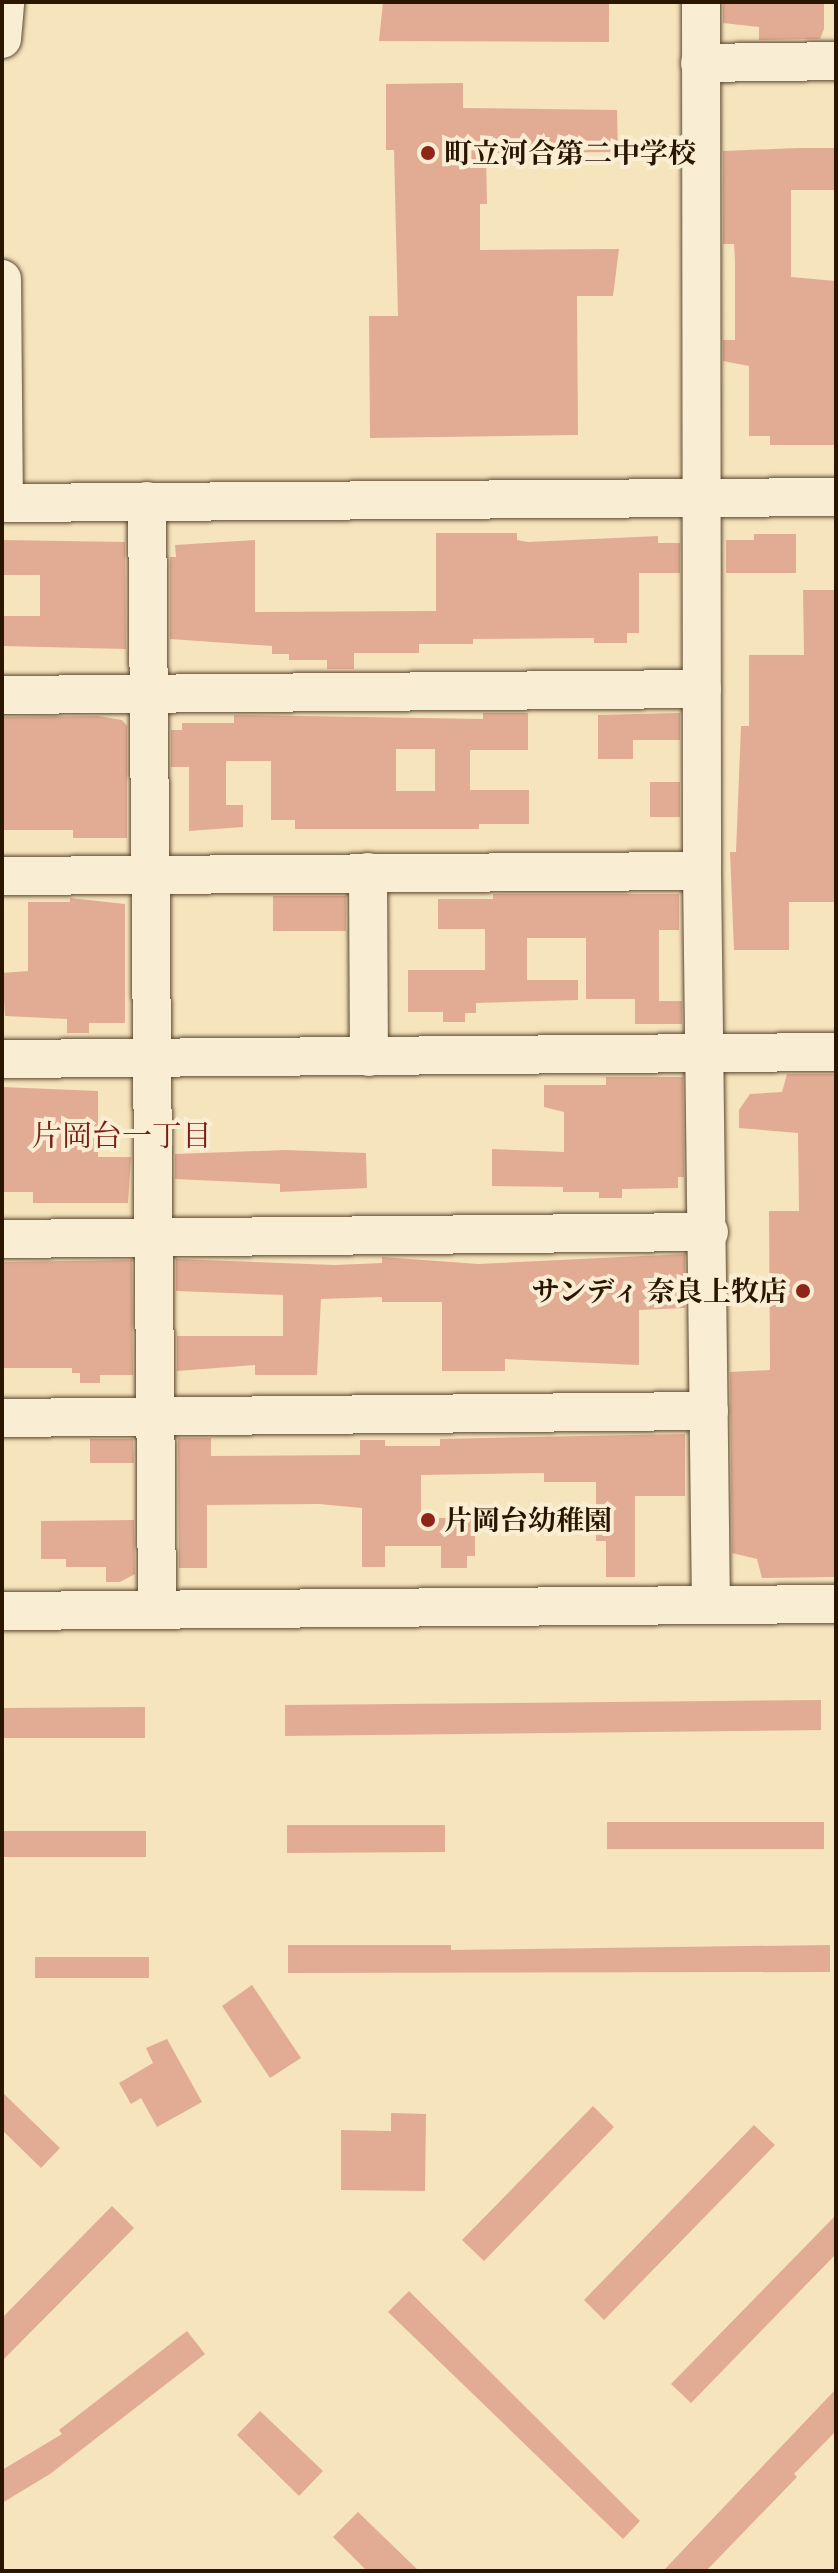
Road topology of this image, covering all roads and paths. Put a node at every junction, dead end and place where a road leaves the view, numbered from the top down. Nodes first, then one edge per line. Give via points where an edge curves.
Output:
1 (5, 2) edge
2 (701, 2) edge
3 (2, 39) edge
4 (836, 61) edge
5 (700, 63) junction
6 (2, 279) edge
7 (2, 342) edge
8 (703, 497) junction
9 (836, 497) edge
10 (147, 501) junction
11 (3, 503) edge
12 (702, 689) junction
13 (149, 694) junction
14 (2, 695) edge
15 (702, 871) junction
16 (368, 872) junction
17 (151, 875) junction
18 (2, 876) edge
19 (836, 1052) edge
20 (705, 1054) junction
21 (369, 1057) junction
22 (2, 1059) edge
23 (153, 1059) junction
24 (709, 1232) junction
25 (155, 1237) junction
26 (2, 1239) edge
27 (709, 1411) junction
28 (156, 1417) junction
29 (2, 1418) edge
30 (836, 1604) edge
31 (711, 1605) junction
32 (157, 1610) junction
33 (2, 1611) edge

1 - 3 street
2 - 5 street
4 - 5 street
5 - 8 street
6 - 7 street
7 - 11 street
8 - 9 street
8 - 10 street
8 - 12 street
10 - 11 street
10 - 13 street
12 - 13 street
12 - 15 street
13 - 14 street
13 - 17 street
15 - 16 street
15 - 20 street
16 - 17 street
16 - 21 street
17 - 18 street
17 - 23 street
19 - 20 street
20 - 21 street
20 - 24 street
21 - 23 street
22 - 23 street
23 - 25 street
24 - 25 street
24 - 27 street
25 - 26 street
25 - 28 street
27 - 28 street
27 - 31 street
28 - 29 street
28 - 32 street
30 - 31 street
31 - 32 street
32 - 33 street

